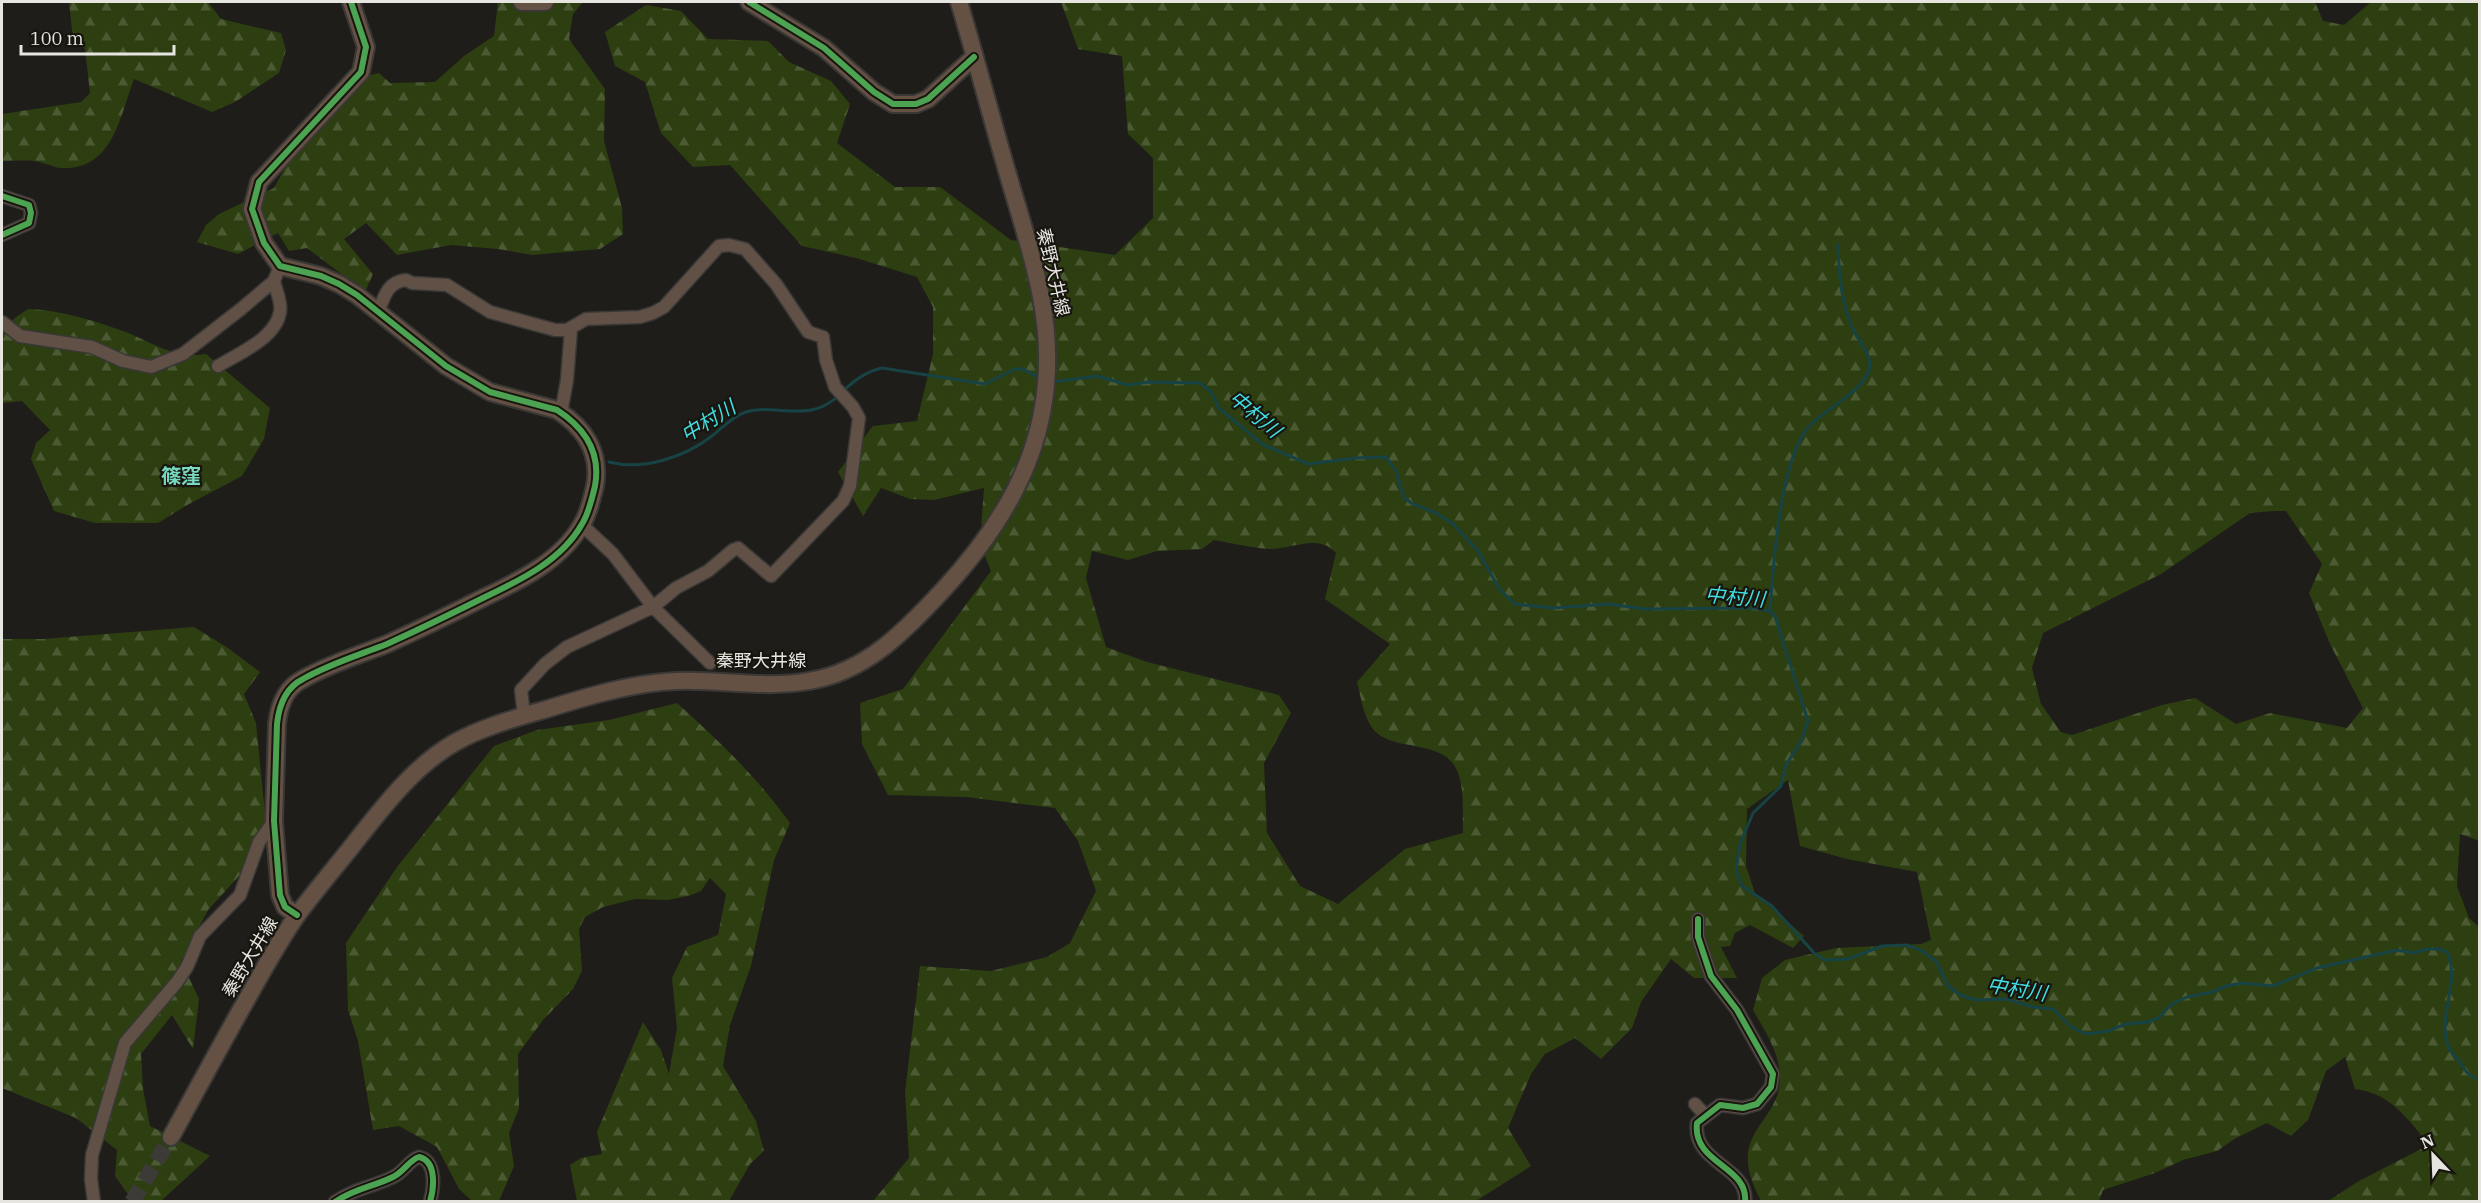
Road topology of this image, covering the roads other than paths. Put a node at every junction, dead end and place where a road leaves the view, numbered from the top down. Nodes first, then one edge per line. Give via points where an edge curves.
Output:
1 (351, 2) edge
2 (522, 2) edge
3 (545, 2) edge
4 (749, 2) edge
5 (959, 2) edge
6 (974, 57) junction
7 (2, 196) edge
8 (2, 235) edge
9 (277, 273) junction
10 (378, 313) junction
11 (2, 322) edge
12 (571, 328) junction
13 (218, 366) dead end
14 (561, 413) junction
15 (582, 525) junction
16 (653, 607) junction
17 (710, 663) dead end
18 (524, 716) junction
19 (274, 821) junction
20 (297, 915) junction
21 (1698, 918) dead end
22 (1695, 1104) dead end
23 (1705, 1115) junction
24 (171, 1137) tunnel mouth
25 (94, 1202) edge
26 (335, 1202) edge
27 (430, 1202) edge
28 (1745, 1202) edge

1 - 9 main road via 366,47 361,72 259,182 254,196 252,208 257,225
2 - 3 main road
4 - 6 main road via 824,48 893,104 916,104 928,99
5 - 6 main road, 秦野大井線
6 - 18 main road, 秦野大井線 via 1041,298 1047,365 1035,442 996,526 974,557 886,646 833,676 777,684 640,684
7 - 8 street via 29,205 31,213 28,223
9 - 10 main road via 321,276 339,284
9 - 11 street via 183,354 151,367 123,362 92,347 20,336
9 - 13 street via 281,310 277,323 265,336
10 - 12 street via 391,284 406,280 447,285 490,312 530,324 555,330
10 - 14 main road via 446,366 490,392
12 - 14 street
12 - 16 street via 586,319 654,313 669,302 719,246 746,249 776,284 808,332 823,337 826,360 841,394 859,418 853,472 843,501 771,576 738,548
14 - 15 main road via 579,428 596,456 594,491
15 - 16 street via 613,554
15 - 19 main road via 554,556 520,579 290,688 277,724
16 - 17 street
16 - 18 street via 556,655 521,690
18 - 20 main road, 秦野大井線 via 451,744 417,771
19 - 20 main road via 280,895 285,907
19 - 25 street via 259,842 240,896 200,936 177,982 125,1043 92,1155
20 - 24 main road, 秦野大井線
21 - 23 street via 1698,937 1711,976 1754,1038 1774,1081 1757,1104 1743,1108 1720,1105
22 - 23 street
23 - 28 street via 1697,1123 1698,1140 1719,1164 1738,1177 1746,1194
26 - 27 street via 352,1191 402,1173 420,1157 431,1165

